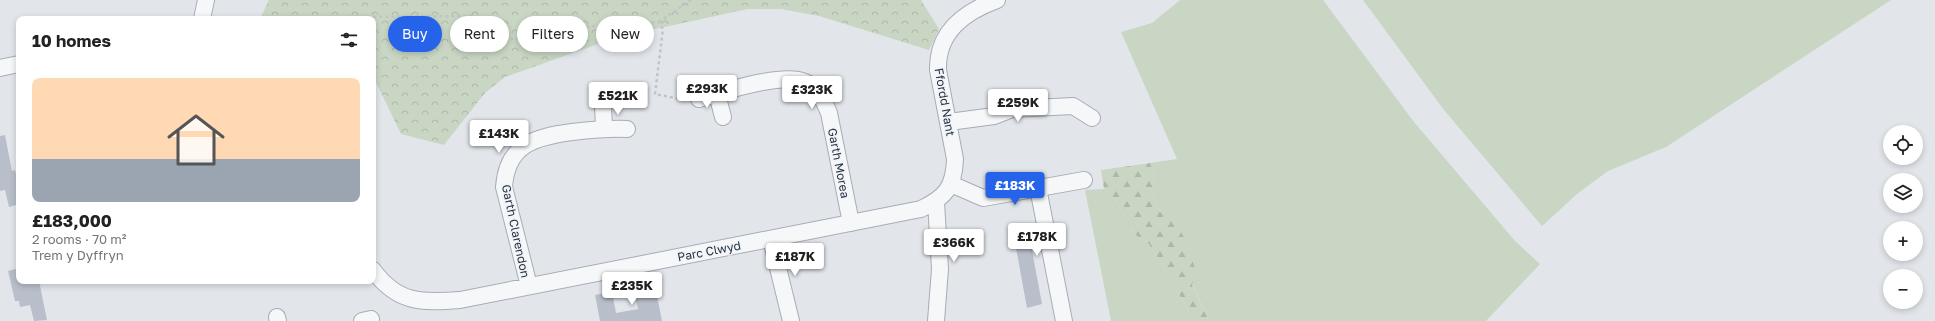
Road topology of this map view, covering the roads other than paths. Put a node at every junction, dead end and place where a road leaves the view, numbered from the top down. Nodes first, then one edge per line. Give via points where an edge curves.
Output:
1 (206, 0) edge
2 (996, 0) edge
3 (203, 16) edge
4 (16, 65) edge
5 (0, 68) edge
6 (717, 94) junction
7 (699, 99) road end
8 (603, 106) dead end
9 (723, 117) dead end
10 (1092, 118) dead end
11 (949, 122) junction
12 (604, 128) junction
13 (627, 129) dead end
14 (1084, 180) dead end
15 (951, 184) junction
16 (1038, 188) junction
17 (936, 202) junction
18 (851, 223) junction
19 (771, 239) junction
20 (376, 274) edge
21 (528, 286) junction
22 (791, 321) edge
23 (936, 321) edge
24 (1064, 321) edge

1 - 3 street
2 - 11 street, Ffordd Nant via 982,5 958,22 941,45 938,70
4 - 5 street
6 - 7 street, Garth Morea
6 - 9 street
6 - 18 street, Garth Morea via 792,78 806,82 817,92 829,113
8 - 12 street
10 - 11 street via 1073,100
11 - 15 street, Ffordd Nant via 955,159
12 - 13 street, Garth Clarendon
12 - 21 street, Garth Clarendon via 538,138 518,151 509,163 504,187
14 - 16 street
15 - 16 street via 983,198
15 - 17 street, Ffordd Nant via 945,195
16 - 24 street
17 - 18 street, Parc Clwyd via 921,209
17 - 23 street via 940,269
18 - 19 street, Parc Clwyd
19 - 21 street, Parc Clwyd
19 - 22 street
20 - 21 street, Parc Clwyd via 396,294 431,302 460,300

